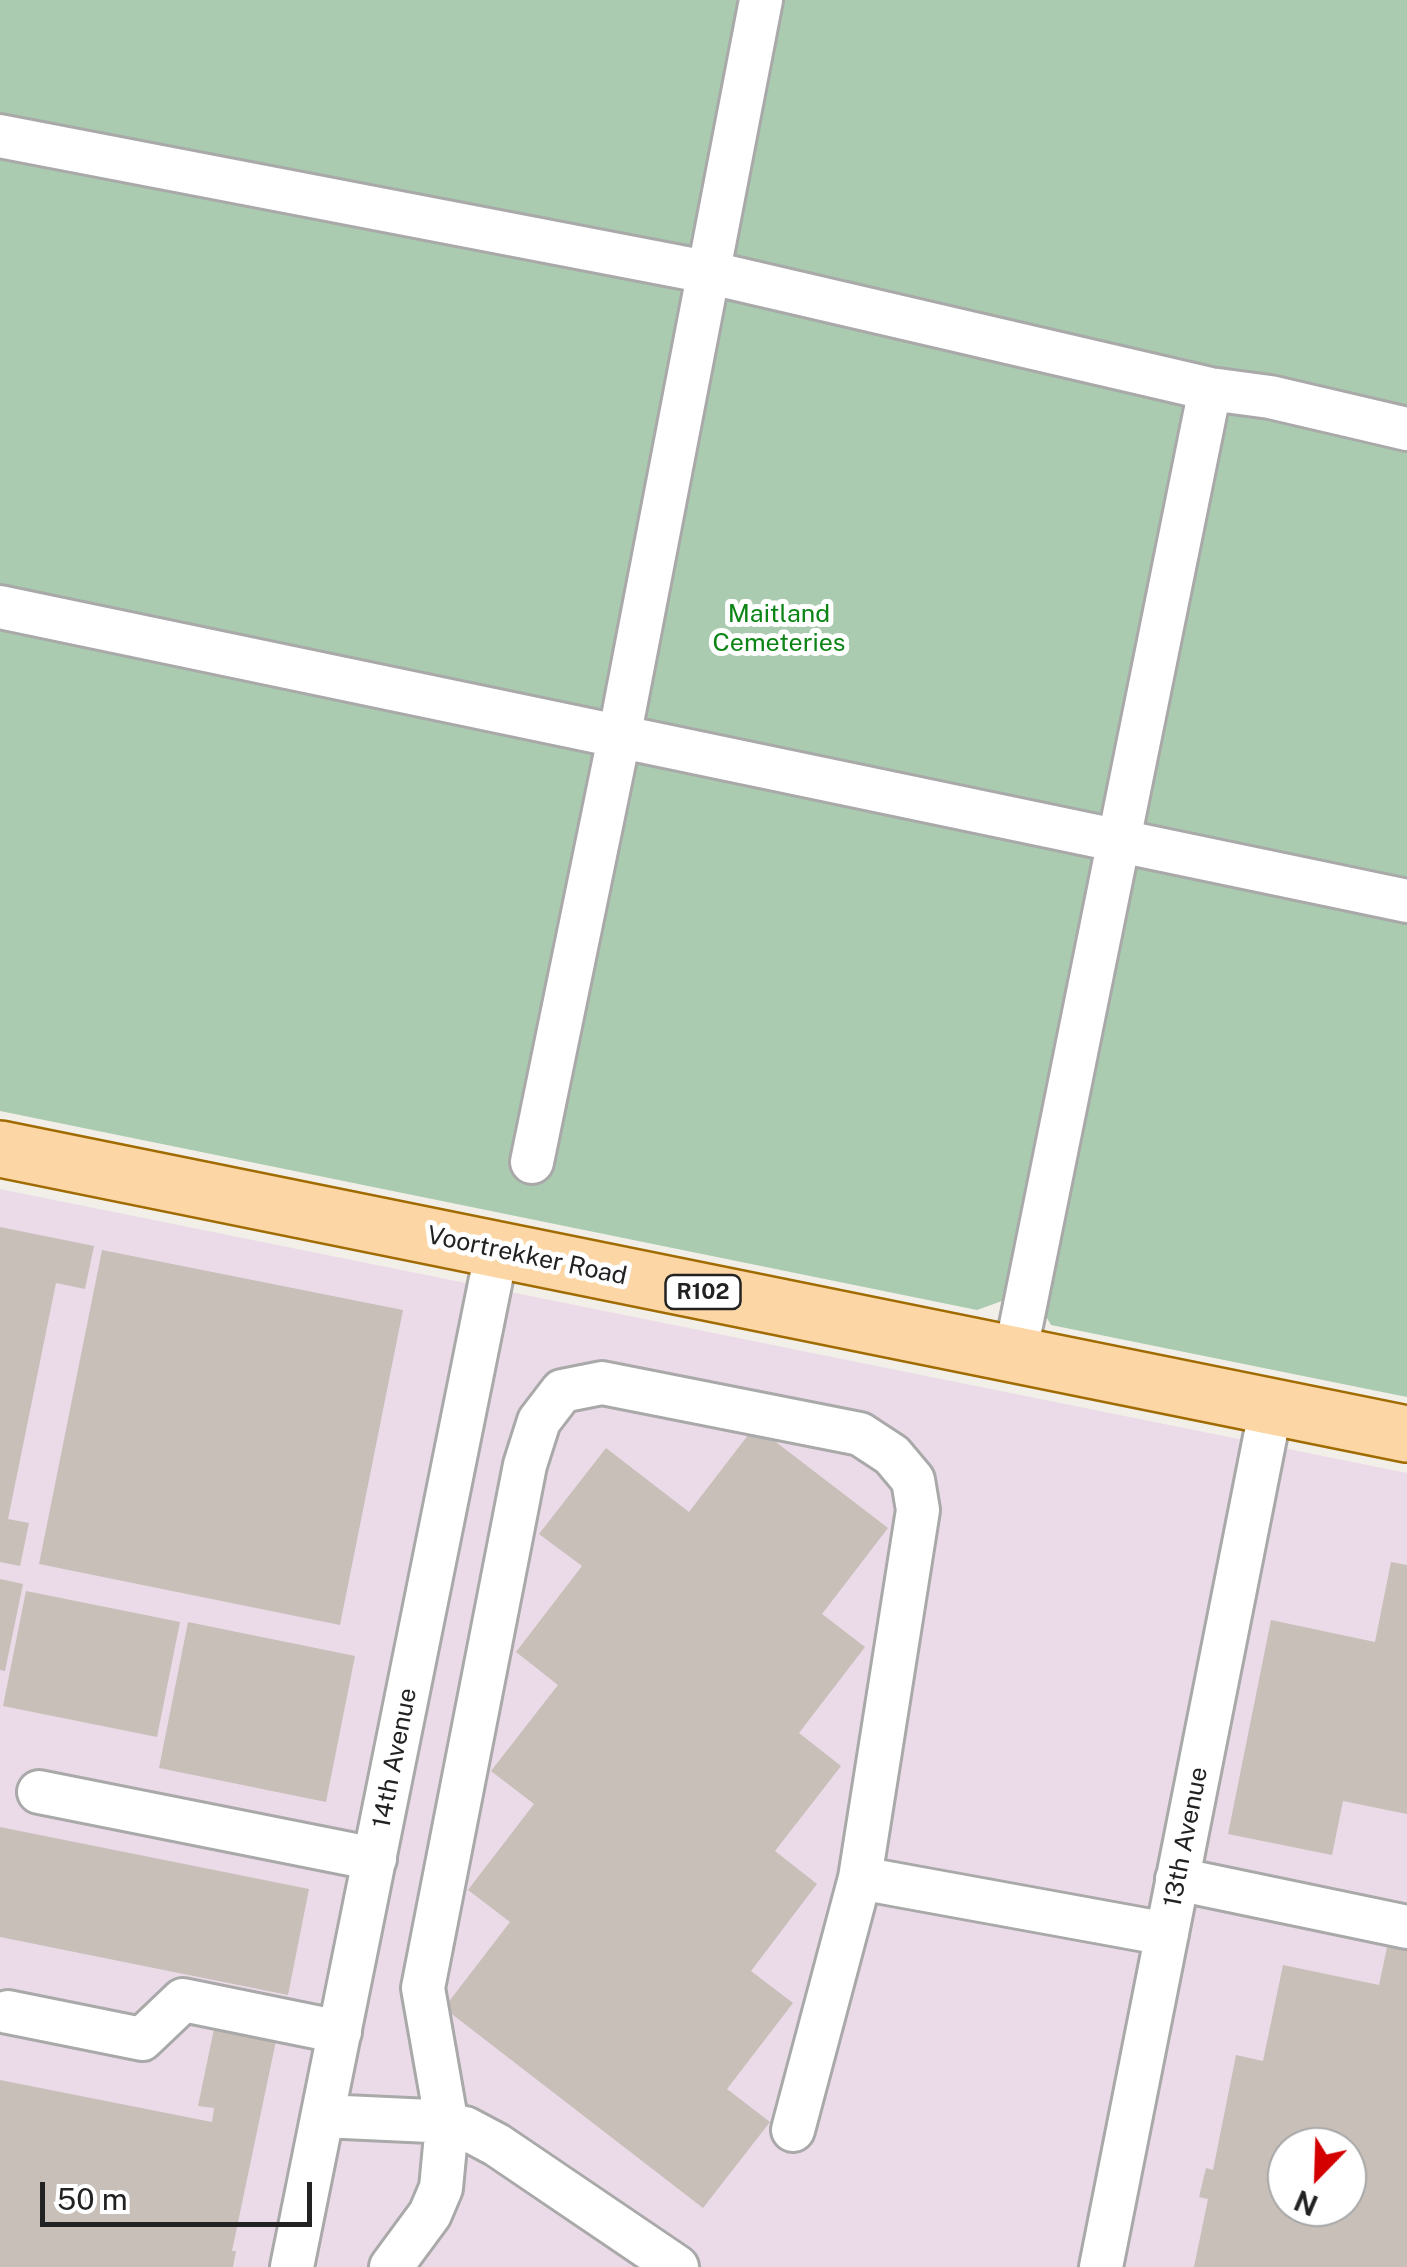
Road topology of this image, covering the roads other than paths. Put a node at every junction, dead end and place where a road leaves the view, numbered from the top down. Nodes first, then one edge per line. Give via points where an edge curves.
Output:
1 (761, 0) edge
2 (0, 136) edge
3 (707, 272) junction
4 (1210, 390) junction
5 (1407, 429) edge
6 (0, 607) edge
7 (619, 738) junction
8 (1121, 842) junction
9 (1407, 900) edge
10 (0, 1149) edge
11 (532, 1162) dead end
12 (497, 1250) junction
13 (1015, 1355) junction
14 (1271, 1407) junction
15 (1407, 1434) edge
16 (38, 1792) dead end
17 (374, 1860) junction
18 (860, 1878) junction
19 (1177, 1879) junction
20 (1407, 1926) edge
21 (1167, 1934) junction
22 (8, 2012) dead end
23 (340, 2032) junction
24 (323, 2116) junction
25 (448, 2125) junction
26 (792, 2130) dead end
27 (292, 2267) edge
28 (390, 2267) edge
29 (677, 2267) edge
30 (1101, 2267) edge

1 - 3 street
2 - 3 street
3 - 4 street
3 - 7 street
4 - 5 street via 1270,396
4 - 8 street
6 - 7 street
7 - 8 street
7 - 11 street
8 - 9 street
8 - 13 street
10 - 12 main road, Voortrekker Road / R102
12 - 13 main road, Voortrekker Road / R102
12 - 17 street, 14th Avenue
13 - 14 main road, Voortrekker Road / R102
14 - 15 main road, Voortrekker Road / R102
14 - 19 street, 13th Avenue
16 - 17 street
17 - 23 street, 14th Avenue
18 - 21 street
18 - 25 street via 918,1510 913,1480 892,1455 860,1434 602,1383 562,1391 539,1421 525,1464 423,1988
18 - 26 street
19 - 20 street
19 - 21 street, 13th Avenue
21 - 30 street, 13th Avenue
22 - 23 street via 142,2040 183,2000
23 - 24 street, 14th Avenue
24 - 25 street
24 - 27 street, 14th Avenue
25 - 28 street via 441,2188
25 - 29 street via 497,2145

